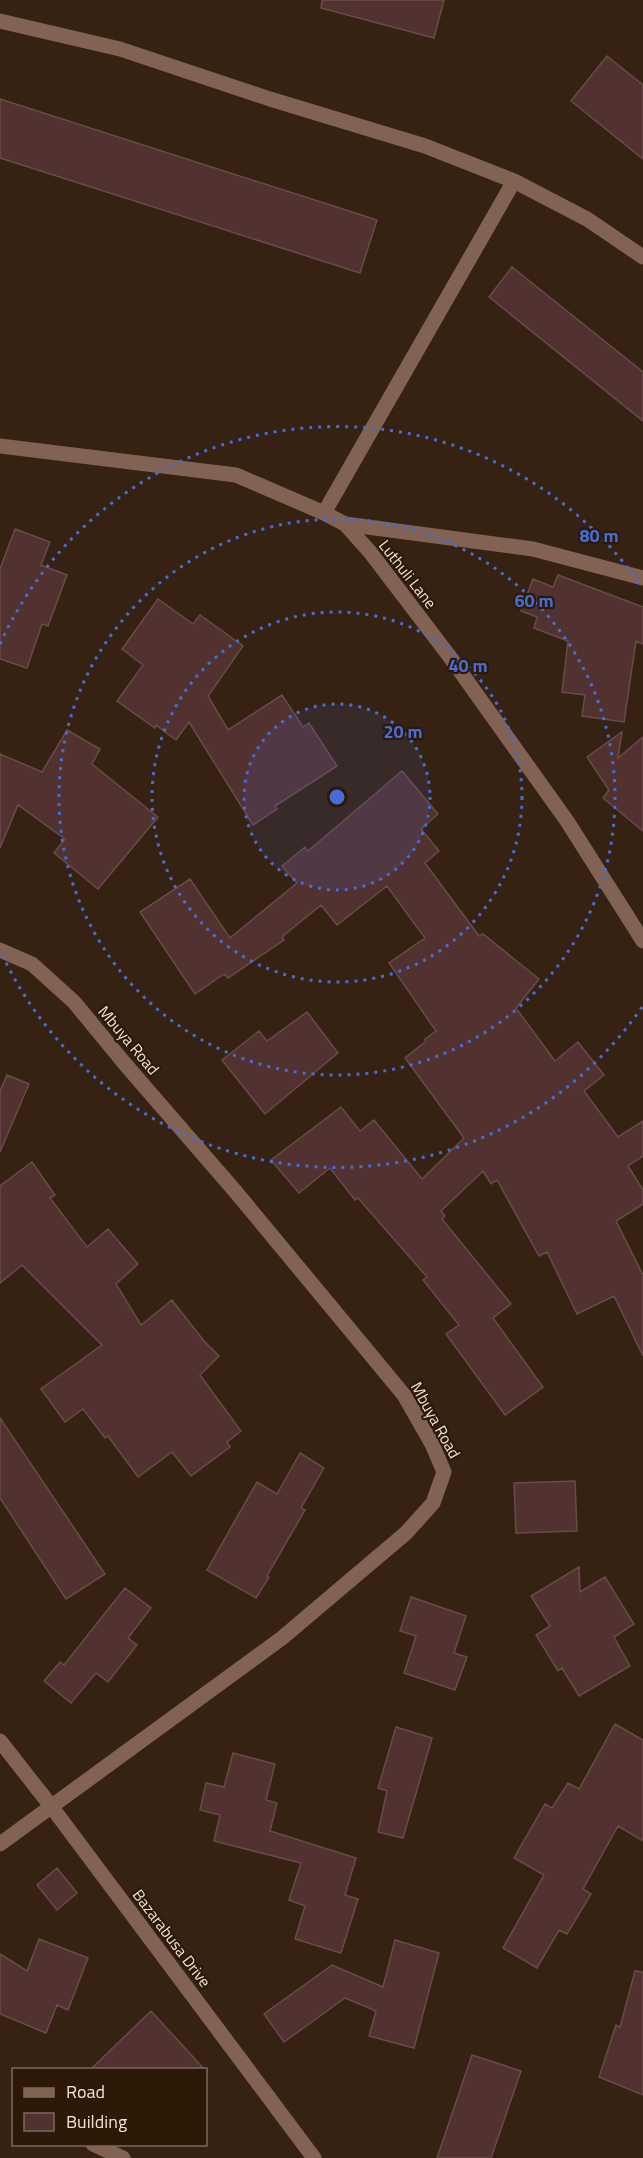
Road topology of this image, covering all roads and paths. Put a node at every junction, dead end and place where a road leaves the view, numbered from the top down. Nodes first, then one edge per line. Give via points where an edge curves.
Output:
1 (0, 21) edge
2 (514, 181) junction
3 (643, 257) edge
4 (0, 446) edge
5 (324, 513) junction
6 (345, 524) junction
7 (643, 578) edge
8 (643, 941) edge
9 (0, 950) edge
10 (0, 1741) edge
11 (51, 1806) junction
12 (0, 1844) edge
13 (95, 2146) edge
14 (123, 2158) edge
15 (314, 2158) edge

1 - 2 street via 120,50 425,146
2 - 3 street via 587,219
2 - 5 street
4 - 5 street, Luthuli Lane via 236,475
5 - 6 street, Luthuli Lane
6 - 7 street via 533,549
6 - 8 street, Luthuli Lane via 450,657 567,821
9 - 11 street, Mbuya Road via 33,964 74,1002 235,1191 404,1395 444,1472 433,1503 406,1533 282,1638
10 - 11 street, Bazarabusa Drive
11 - 12 street, Mbuya Road
11 - 15 street, Bazarabusa Drive
13 - 14 street

